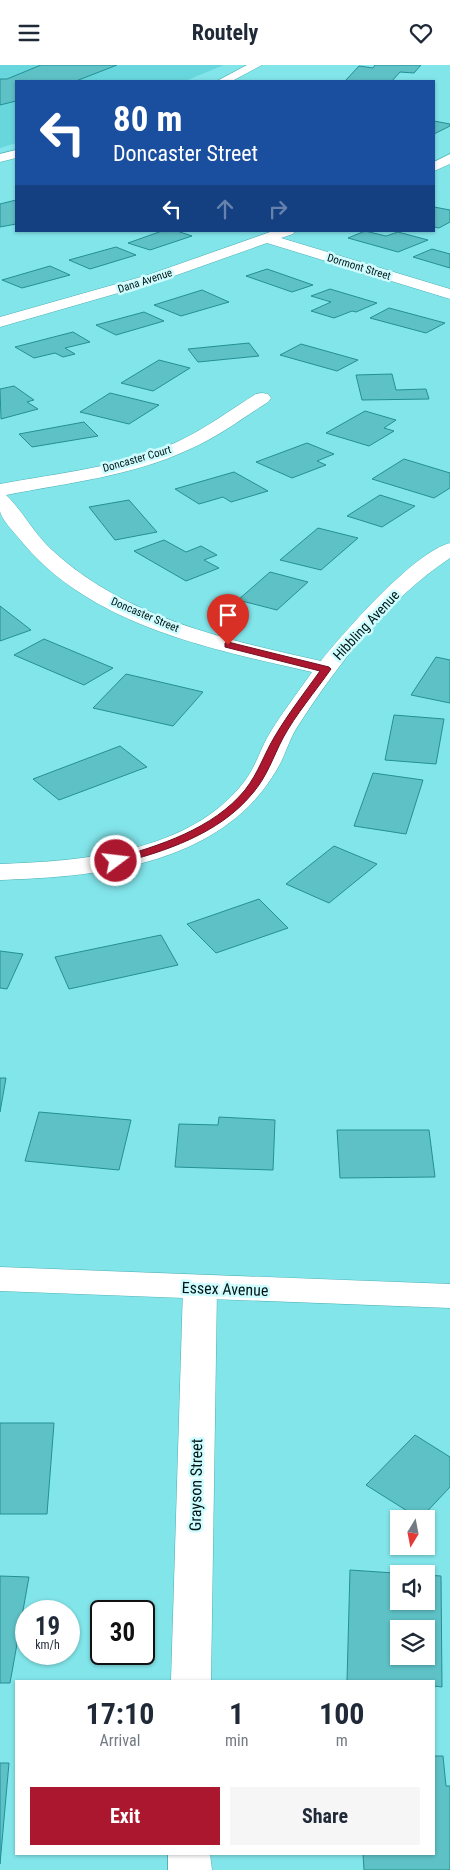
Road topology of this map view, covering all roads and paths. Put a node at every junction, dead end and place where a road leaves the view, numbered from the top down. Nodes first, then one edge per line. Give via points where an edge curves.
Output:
1 (256, 65) edge
2 (225, 80) edge
3 (15, 153) edge
4 (0, 158) edge
5 (450, 158) edge
6 (435, 166) edge
7 (286, 232) edge
8 (268, 239) junction
9 (450, 294) edge
10 (0, 322) edge
11 (262, 398) dead end
12 (0, 490) edge
13 (0, 499) edge
14 (450, 549) edge
15 (326, 669) junction
16 (0, 872) edge
17 (0, 1279) edge
18 (200, 1289) junction
19 (450, 1296) edge
20 (191, 1680) edge
21 (189, 1855) edge
22 (190, 1870) edge

1 - 2 street
3 - 4 street
5 - 6 street
7 - 8 street, Dana Avenue
8 - 9 street, Dormont Street
8 - 10 street, Dana Avenue via 154,278
11 - 12 street, Doncaster Court via 197,438 161,454 115,467
13 - 15 street, Doncaster Street via 46,555 71,577 103,597 149,619 197,636
14 - 15 street, Hibbling Avenue via 378,607
15 - 16 street, Hibbling Avenue via 279,737 268,764 249,791 236,806 213,823 146,853 116,861 68,869
17 - 18 street, Essex Avenue
18 - 19 street, Essex Avenue
18 - 20 street, Grayson Street
21 - 22 street

